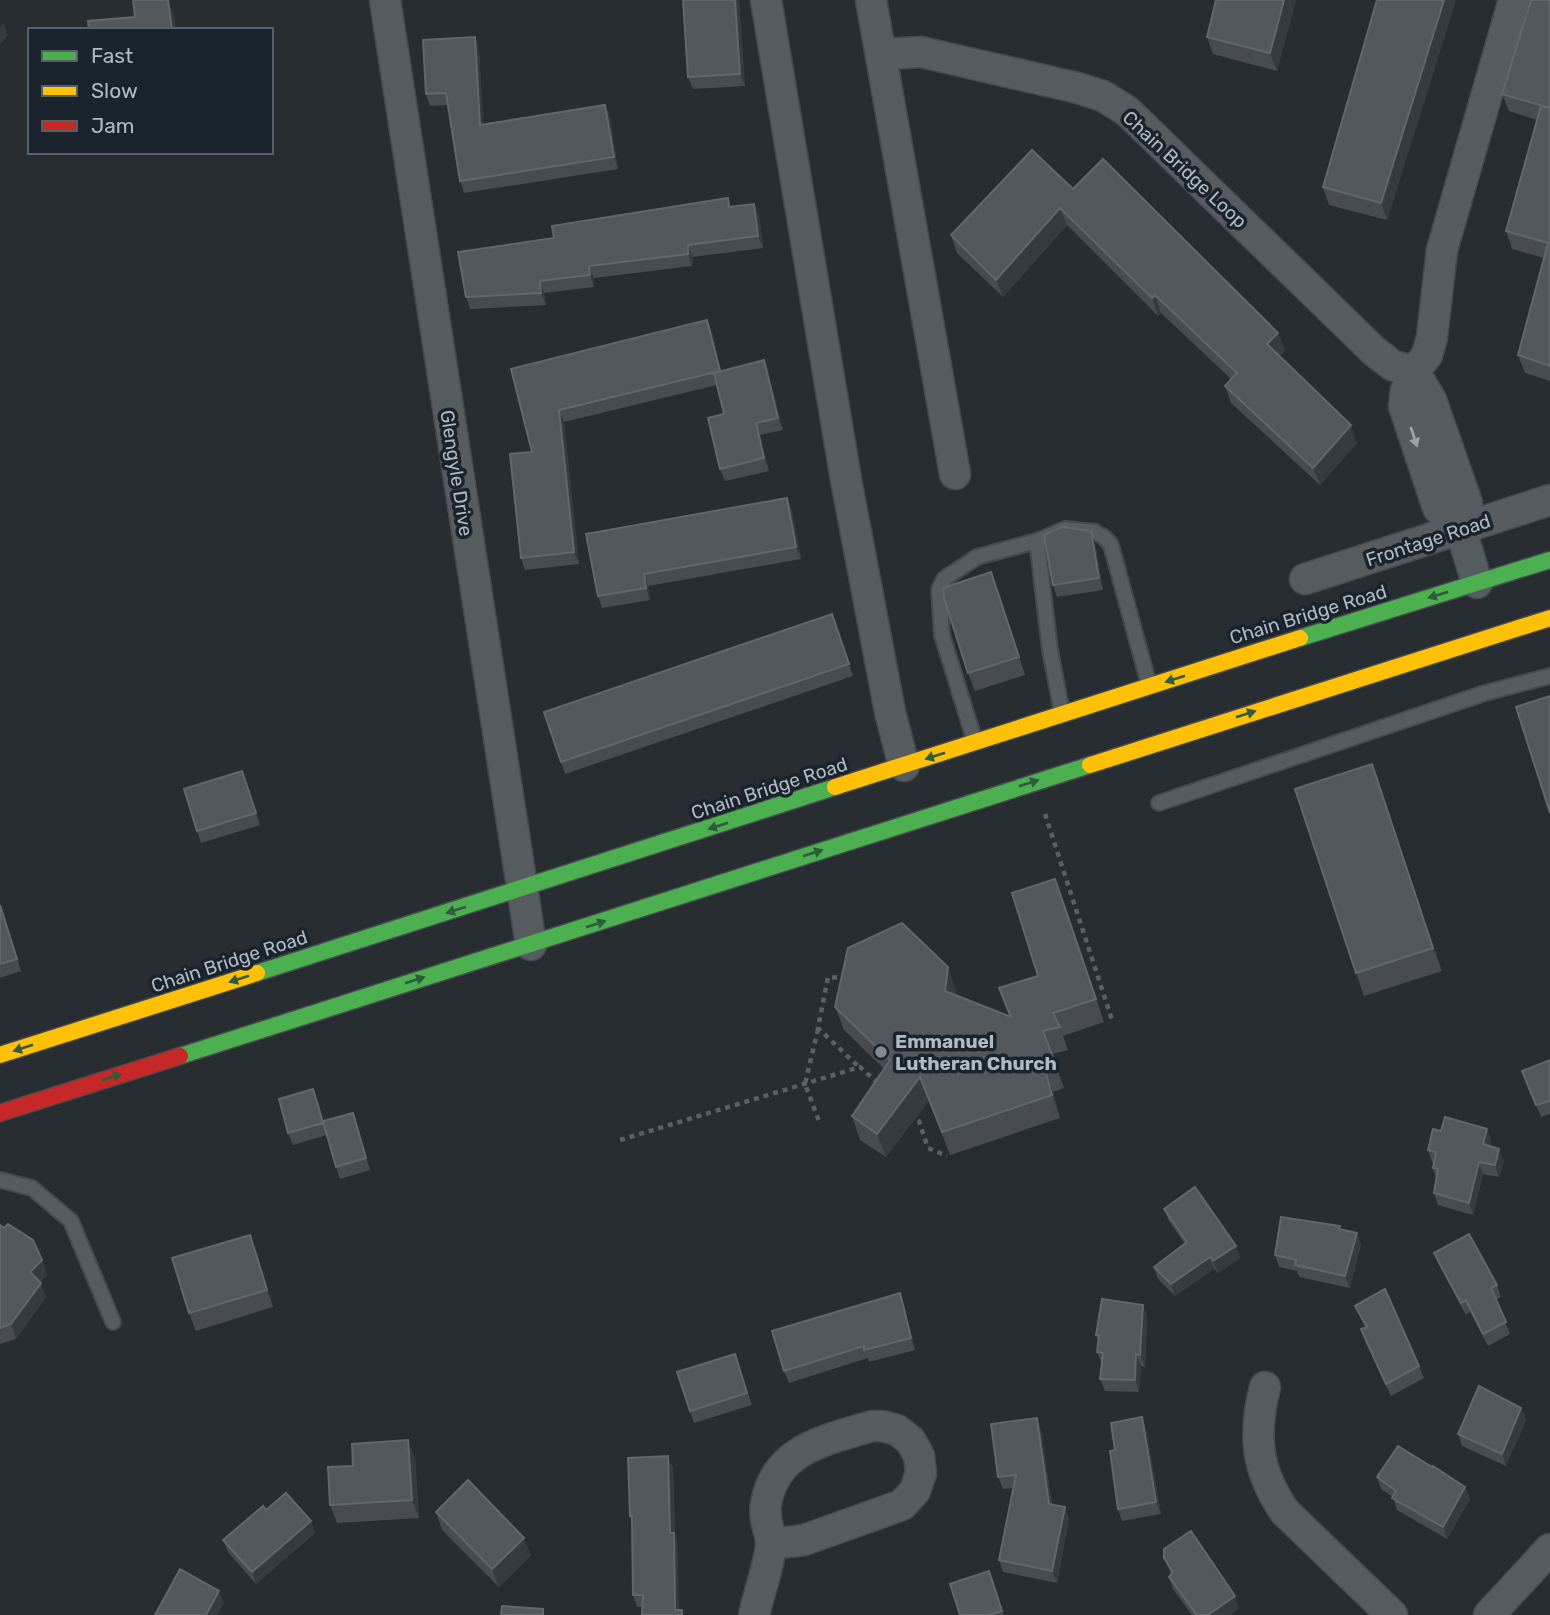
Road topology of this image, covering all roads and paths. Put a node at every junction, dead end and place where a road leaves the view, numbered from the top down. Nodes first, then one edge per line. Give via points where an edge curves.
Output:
1 (385, 0) edge
2 (766, 0) edge
3 (871, 0) edge
4 (1514, 0) edge
5 (881, 54) junction
6 (1413, 372) junction
7 (955, 474) dead end
8 (1550, 500) edge
9 (1461, 530) junction
10 (1037, 541) junction
11 (1550, 560) edge
12 (1305, 579) dead end
13 (1477, 583) junction
14 (1550, 618) edge
15 (1550, 676) edge
16 (1150, 687) junction
17 (1063, 715) junction
18 (975, 743) junction
19 (904, 766) junction
20 (1041, 803) dead end
21 (1159, 803) dead end
22 (521, 890) junction
23 (531, 945) junction
24 (852, 979) edge
25 (1112, 1020) dead end
26 (818, 1028) junction
27 (0, 1055) edge
28 (860, 1067) junction
29 (805, 1084) junction
30 (880, 1085) edge
31 (909, 1112) edge
32 (0, 1113) edge
33 (820, 1124) dead end
34 (620, 1140) dead end
35 (947, 1156) edge
36 (0, 1180) edge
37 (113, 1322) dead end
38 (1265, 1387) dead end
39 (771, 1544) junction
40 (1550, 1549) edge
41 (754, 1615) edge
42 (1392, 1615) edge
43 (1489, 1615) edge

1 - 22 street, Glengyle Drive
2 - 19 street via 846,480
3 - 5 street
4 - 6 street via 1442,250 1432,337 1427,355
5 - 6 street, Chain Bridge Loop via 921,52 1104,96 1126,111 1374,351 1392,365
5 - 7 street
6 - 9 street via 1404,406 1437,508
8 - 9 street, Frontage Road
9 - 12 street, Frontage Road
9 - 13 street
10 - 16 lane via 1065,528 1095,532 1111,545
10 - 17 lane
10 - 18 lane via 977,556 944,579 939,590 942,635
11 - 13 main road, Chain Bridge Road
13 -> 16 main road, Chain Bridge Road
23 -> 14 main road
15 - 21 lane
16 - 17 main road, Chain Bridge Road
17 - 18 main road, Chain Bridge Road
18 -> 19 main road, Chain Bridge Road
19 -> 22 main road, Chain Bridge Road
20 - 25 path
22 - 23 street, Glengyle Drive
22 -> 27 main road, Chain Bridge Road
32 -> 23 main road
24 - 26 path via 828,977
26 - 28 path
26 - 29 path
28 - 29 path
28 - 30 path
29 - 33 path
29 - 34 path
31 - 35 path via 919,1121 929,1149
36 - 37 lane via 32,1188 71,1221
38 - 42 street via 1257,1443 1274,1496
39 - 39 street via 766,1503 774,1480 789,1460 810,1445 872,1426 897,1430 911,1441 921,1473 915,1491 902,1505 804,1540
39 - 41 street
40 - 43 street

